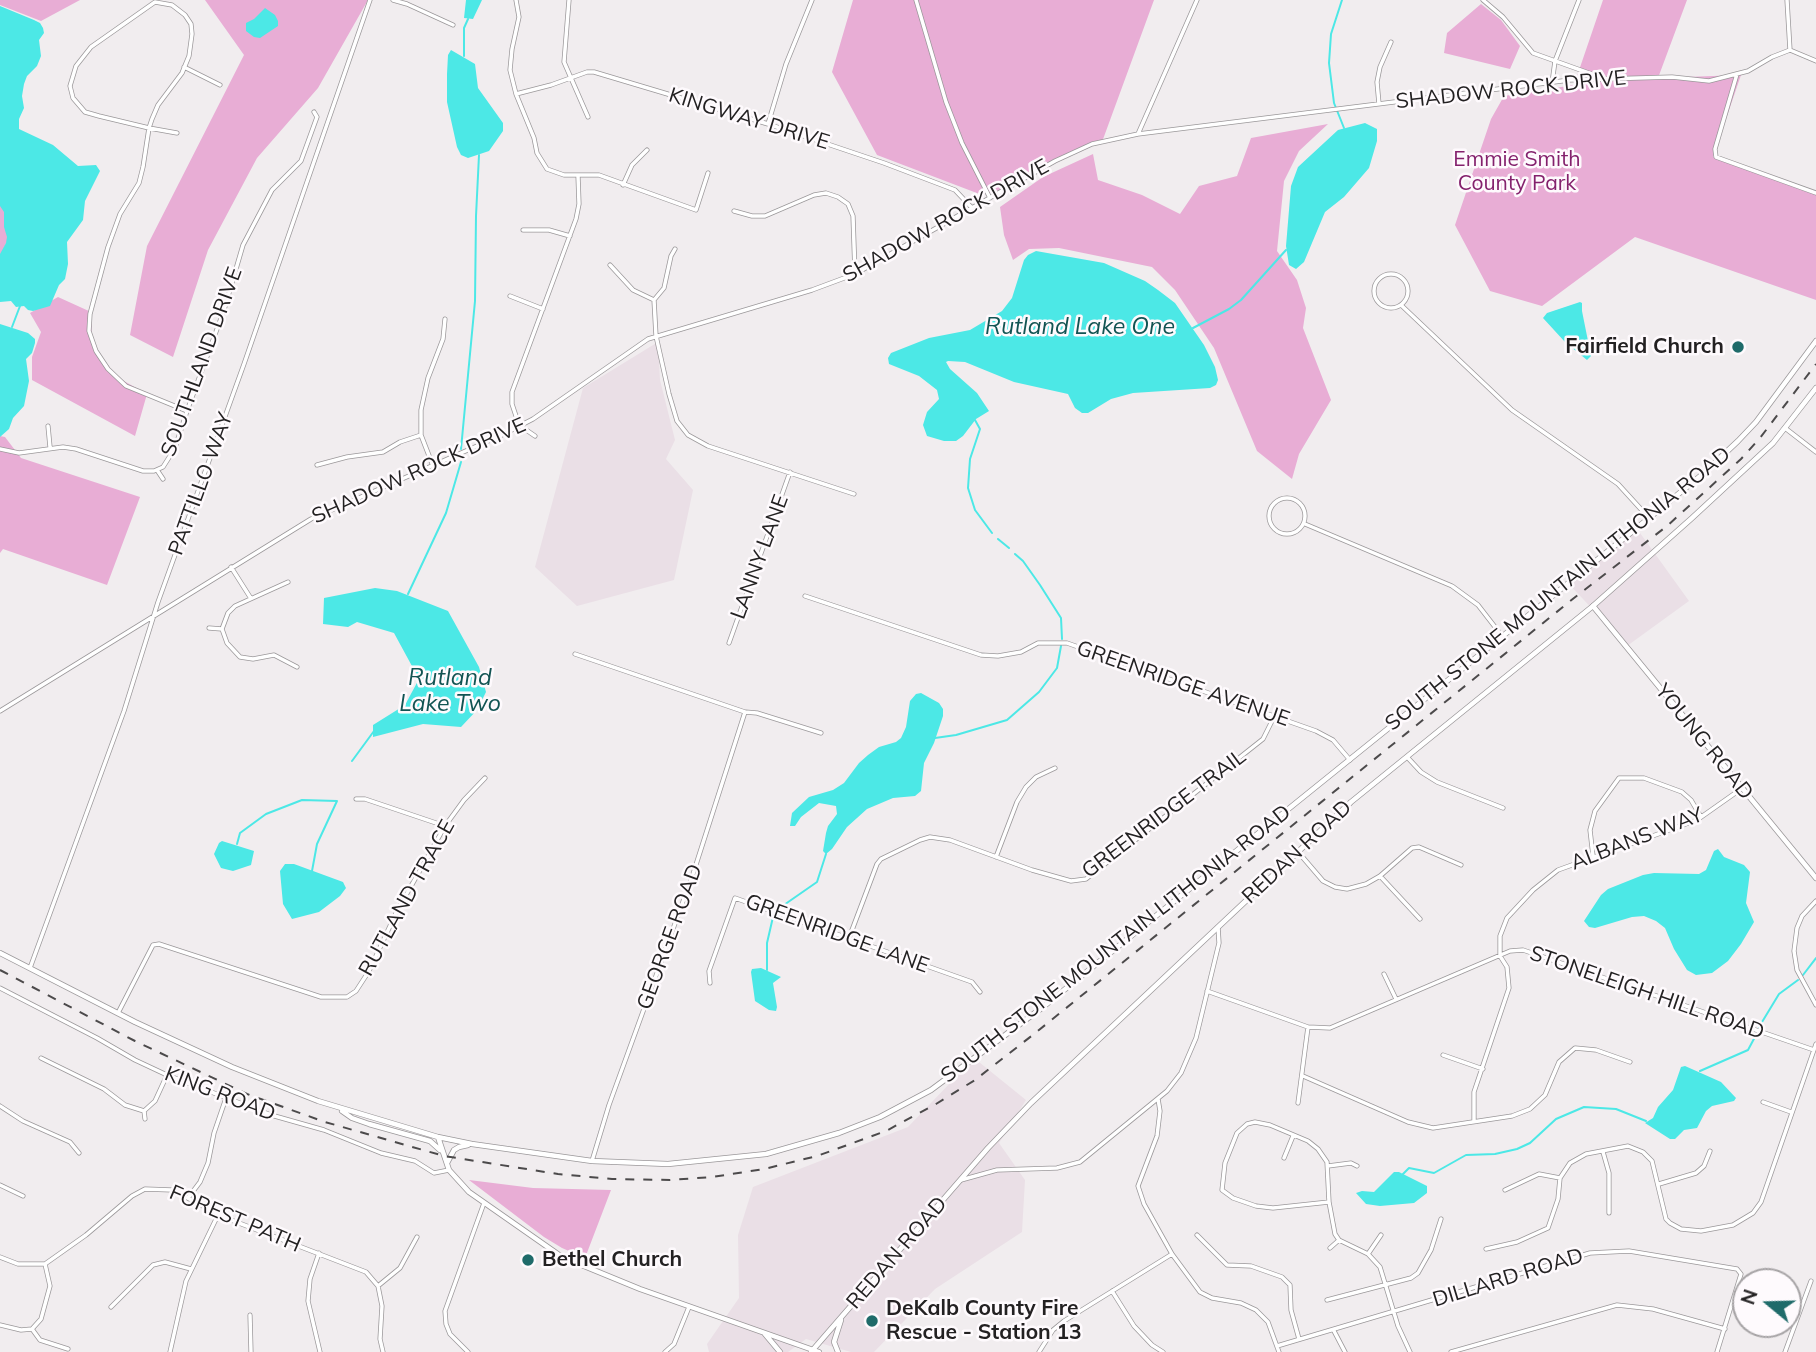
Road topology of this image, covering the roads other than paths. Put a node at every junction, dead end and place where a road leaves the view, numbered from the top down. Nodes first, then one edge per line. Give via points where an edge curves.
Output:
1 (370, 0) edge
2 (393, 0) edge
3 (516, 0) edge
4 (569, 0) edge
5 (812, 0) edge
6 (916, 0) edge
7 (1197, 0) edge
8 (1483, 0) edge
9 (1579, 0) edge
10 (1787, 0) edge
11 (408, 2) edge
12 (453, 25) dead end
13 (1391, 42) dead end
14 (1790, 50) junction
15 (1555, 61) junction
16 (1816, 61) edge
17 (184, 68) junction
18 (1737, 74) junction
19 (570, 78) junction
20 (1601, 78) junction
21 (1552, 83) junction
22 (220, 85) dead end
23 (516, 94) junction
24 (1378, 104) junction
25 (314, 112) dead end
26 (588, 117) dead end
27 (768, 124) junction
28 (149, 128) junction
29 (177, 133) dead end
30 (1138, 134) junction
31 (647, 150) dead end
32 (708, 173) dead end
33 (578, 176) junction
34 (623, 186) junction
35 (1816, 192) edge
36 (990, 198) junction
37 (972, 208) junction
38 (734, 211) dead end
39 (523, 230) dead end
40 (570, 236) junction
41 (675, 249) dead end
42 (610, 265) dead end
43 (855, 274) junction
44 (510, 296) dead end
45 (654, 300) junction
46 (1401, 305) junction
47 (543, 309) junction
48 (445, 318) dead end
49 (656, 336) junction
50 (1816, 341) edge
51 (1816, 388) edge
52 (187, 411) junction
53 (519, 425) junction
54 (48, 426) dead end
55 (1785, 428) junction
56 (422, 435) junction
57 (535, 436) dead end
58 (50, 447) junction
59 (0, 449) edge
60 (1816, 452) edge
61 (317, 465) dead end
62 (433, 466) junction
63 (157, 470) junction
64 (790, 472) junction
65 (163, 479) dead end
66 (854, 494) dead end
67 (1650, 518) junction
68 (1305, 524) junction
69 (231, 567) junction
70 (289, 582) dead end
71 (805, 596) dead end
72 (250, 597) junction
73 (1593, 606) junction
74 (155, 614) junction
75 (209, 628) dead end
76 (222, 629) junction
77 (1502, 636) junction
78 (729, 643) dead end
79 (575, 654) dead end
80 (297, 667) dead end
81 (0, 711) edge
82 (746, 712) junction
83 (1273, 715) junction
84 (821, 733) dead end
85 (1408, 758) junction
86 (1350, 760) junction
87 (1055, 768) dead end
88 (485, 778) dead end
89 (1741, 789) junction
90 (356, 799) dead end
91 (1503, 808) dead end
92 (1701, 817) junction
93 (445, 826) junction
94 (1299, 853) junction
95 (1593, 856) junction
96 (996, 857) junction
97 (1461, 865) dead end
98 (1380, 876) junction
99 (1816, 878) edge
100 (1816, 901) edge
101 (1420, 919) dead end
102 (1218, 926) junction
103 (849, 938) junction
104 (0, 953) edge
105 (1500, 956) junction
106 (30, 968) junction
107 (1384, 974) dead end
108 (709, 983) dead end
109 (0, 988) edge
110 (1207, 991) junction
111 (981, 992) dead end
112 (1396, 999) junction
113 (1816, 1005) edge
114 (118, 1013) junction
115 (1308, 1027) junction
116 (1816, 1044) edge
117 (1814, 1051) junction
118 (1443, 1055) dead end
119 (41, 1058) dead end
120 (1630, 1062) dead end
121 (1483, 1069) junction
122 (167, 1075) junction
123 (1303, 1076) junction
124 (226, 1098) junction
125 (1158, 1099) junction
126 (1763, 1102) dead end
127 (1298, 1103) dead end
128 (0, 1106) edge
129 (339, 1108) junction
130 (144, 1111) junction
131 (1791, 1112) junction
132 (145, 1119) dead end
133 (1474, 1121) junction
134 (1293, 1136) junction
135 (438, 1137) junction
136 (472, 1144) junction
137 (1710, 1151) dead end
138 (1603, 1152) junction
139 (79, 1153) dead end
140 (442, 1153) junction
141 (1284, 1158) dead end
142 (592, 1161) junction
143 (1328, 1166) junction
144 (1357, 1166) dead end
145 (448, 1167) junction
146 (1560, 1178) junction
147 (959, 1181) junction
148 (1659, 1184) junction
149 (0, 1185) edge
150 (1505, 1190) dead end
151 (23, 1196) dead end
152 (188, 1198) junction
153 (1329, 1202) junction
154 (484, 1203) junction
155 (1609, 1213) dead end
156 (218, 1215) junction
157 (1441, 1219) dead end
158 (1197, 1235) dead end
159 (1381, 1235) dead end
160 (417, 1237) dead end
161 (1339, 1240) junction
162 (1330, 1248) dead end
163 (1486, 1249) dead end
164 (319, 1254) junction
165 (1172, 1254) junction
166 (1368, 1254) junction
167 (0, 1257) edge
168 (45, 1264) junction
169 (191, 1269) junction
170 (1811, 1282) dead end
171 (1385, 1284) junction
172 (378, 1286) junction
173 (1112, 1292) junction
174 (1327, 1300) dead end
175 (111, 1307) dead end
176 (689, 1307) junction
177 (1394, 1312) junction
178 (250, 1315) dead end
179 (842, 1317) junction
180 (0, 1325) edge
181 (32, 1329) junction
182 (1725, 1329) junction
183 (762, 1331) junction
184 (1334, 1331) junction
185 (1299, 1339) junction
186 (1277, 1346) junction
187 (68, 1349) dead end
188 (815, 1351) edge
189 (170, 1352) edge
190 (251, 1352) edge
191 (320, 1352) edge
192 (383, 1352) edge
193 (468, 1352) edge
194 (664, 1352) edge
195 (780, 1352) edge
196 (838, 1352) edge
197 (1039, 1352) edge
198 (1163, 1352) edge
199 (1279, 1352) edge
200 (1345, 1352) edge
201 (1410, 1352) edge
202 (1451, 1352) edge
203 (1717, 1352) edge
204 (1786, 1352) edge

1 - 74 street, PATTILLO WAY
2 - 11 street
3 - 23 street via 519,17 510,70
4 - 19 street via 563,58
5 - 27 street
6 - 36 street via 946,102
7 - 30 street
8 - 15 street via 1503,17 1527,49
9 - 15 street
10 - 14 street
11 - 12 street
13 - 24 street via 1380,67
14 - 16 street
14 - 18 street, SHADOW ROCK DRIVE
15 - 20 street
15 - 21 street
17 - 22 street
17 - 28 street
17 - 28 street via 191,24 180,10 164,2 155,2 117,28 76,66 70,86 79,108
18 - 20 street, SHADOW ROCK DRIVE via 1709,81
18 - 35 street via 1716,157
19 - 23 street, KINGWAY DRIVE
19 - 26 street
19 - 27 street, KINGWAY DRIVE via 594,72
20 - 21 street, SHADOW ROCK DRIVE
21 - 24 street, SHADOW ROCK DRIVE
23 - 33 street via 542,163 556,174
24 - 30 street, SHADOW ROCK DRIVE
25 - 52 street, SOUTHLAND DRIVE via 317,117 301,161 272,190 243,245
27 - 37 street, KINGWAY DRIVE via 950,187
28 - 29 street
28 - 52 street via 139,183 107,247 89,331 108,369 126,386
30 - 36 street, SHADOW ROCK DRIVE via 1092,144
31 - 34 street via 632,164
32 - 34 street via 696,210
33 - 34 street via 599,175
33 - 40 street via 579,204
36 - 37 street, SHADOW ROCK DRIVE
37 - 43 street, SHADOW ROCK DRIVE
38 - 43 street via 765,216 819,194 838,197 848,204 853,216
39 - 40 street
40 - 47 street
41 - 45 street via 664,288
42 - 45 street via 633,290
43 - 49 street, SHADOW ROCK DRIVE
44 - 47 street
45 - 49 street
46 - 46 street via 1408,295 1403,279 1392,274 1381,277 1373,291 1377,302 1386,308
46 - 67 street via 1512,410 1618,484
47 - 53 street via 512,391
48 - 56 street via 441,347 423,394
49 - 53 street, SHADOW ROCK DRIVE
49 - 64 street via 673,411 688,435 708,446
50 - 67 main road, SOUTH STONE MOUNTAIN LITHONIA ROAD via 1756,422
51 - 55 main road, REDAN ROAD
52 - 63 street, SOUTHLAND DRIVE via 169,460
53 - 57 street
53 - 62 street, SHADOW ROCK DRIVE
54 - 58 street
55 - 60 street
55 - 73 main road, REDAN ROAD via 1757,459
56 - 61 street via 383,452
56 - 62 street
58 - 59 street, SOUTHLAND DRIVE via 19,453
58 - 63 street, SOUTHLAND DRIVE via 76,449 143,471
62 - 69 street, SHADOW ROCK DRIVE via 311,519
63 - 65 street
64 - 66 street
64 - 78 street, LANNY LANE
67 - 77 main road, SOUTH STONE MOUNTAIN LITHONIA ROAD
68 - 68 street via 1303,506 1297,501 1282,499 1272,507 1270,523 1279,532 1291,533
68 - 77 street via 1452,586 1478,605
69 - 72 street
69 - 74 street, SHADOW ROCK DRIVE
70 - 72 street
71 - 83 street, GREENRIDGE AVENUE via 981,655 1021,652 1038,643 1067,643
72 - 76 street via 228,613
73 - 85 main road, REDAN ROAD
73 - 89 main road, YOUNG ROAD
74 - 81 street, SHADOW ROCK DRIVE
74 - 106 street, PATTILLO WAY
75 - 76 street
76 - 80 street via 240,657 274,655
77 - 86 main road, SOUTH STONE MOUNTAIN LITHONIA ROAD
79 - 82 street
82 - 84 street
82 - 142 street, GEORGE ROAD
83 - 86 street, GREENRIDGE AVENUE via 1316,730 1333,740
83 - 96 street, GREENRIDGE TRAIL via 1263,739 1086,879 1071,881
85 - 91 street via 1437,782
85 - 94 main road, REDAN ROAD via 1351,802
86 - 142 main road, SOUTH STONE MOUNTAIN LITHONIA ROAD via 1043,1007 942,1083 898,1109 839,1133 757,1156 668,1164
87 - 96 street via 1026,787
88 - 93 street, RUTLAND TRACE
89 - 92 street, ALBANS WAY
89 - 99 main road, YOUNG ROAD
90 - 93 street
92 - 95 street, ALBANS WAY
92 - 95 street via 1682,792 1644,778 1619,778 1595,811 1590,830
93 - 114 street, RUTLAND TRACE via 369,971 347,997 321,997 159,944 153,945
94 - 98 street via 1323,881 1335,887 1354,889
94 - 102 main road, REDAN ROAD
95 - 105 street, ALBANS WAY via 1558,870 1533,890 1504,924
96 - 103 street, GREENRIDGE TRAIL via 930,837 881,859
97 - 98 street via 1419,847
98 - 101 street
100 - 113 street via 1802,916 1794,951 1797,970
102 - 110 street via 1219,943
102 - 147 main road, REDAN ROAD via 1009,1125
103 - 108 street, GREENRIDGE LANE via 735,898 709,971
103 - 111 street, GREENRIDGE LANE via 972,982
104 - 106 main road, SOUTH STONE MOUNTAIN LITHONIA ROAD
105 - 112 street, STONELEIGH HILL ROAD
105 - 117 street, STONELEIGH HILL ROAD via 1529,950
105 - 121 street, ALBANS WAY via 1507,967 1509,988
106 - 114 main road, SOUTH STONE MOUNTAIN LITHONIA ROAD
107 - 112 street
109 - 122 street, KING ROAD
110 - 115 street, STONELEIGH HILL ROAD
110 - 125 street via 1190,1055 1176,1081
112 - 115 street, STONELEIGH HILL ROAD via 1336,1027
114 - 129 main road, SOUTH STONE MOUNTAIN LITHONIA ROAD via 232,1068
115 - 123 street
116 - 117 street
117 - 131 street
118 - 121 street
119 - 130 street
120 - 133 street via 1575,1048 1559,1062 1550,1087 1535,1106 1518,1114
121 - 133 street, ALBANS WAY via 1474,1092
122 - 124 street, KING ROAD
122 - 130 street via 155,1101
123 - 127 street
123 - 133 street via 1420,1126
124 - 145 street, KING ROAD via 415,1161 434,1173
124 - 152 street via 208,1163
125 - 147 street via 1080,1162 1057,1168 997,1170
125 - 165 street via 1157,1136 1138,1186
126 - 131 street
128 - 139 street via 69,1142
129 - 135 main road, SOUTH STONE MOUNTAIN LITHONIA ROAD
129 - 140 main road via 352,1118 430,1141
130 - 132 street
131 - 148 street via 1761,1202 1733,1226 1693,1231 1670,1223
134 - 141 street
134 - 143 street via 1318,1149
134 - 153 street via 1270,1125 1247,1124 1237,1133 1225,1163 1222,1189 1233,1198 1273,1209
135 - 136 main road, SOUTH STONE MOUNTAIN LITHONIA ROAD
135 - 140 main road
136 - 142 main road, SOUTH STONE MOUNTAIN LITHONIA ROAD
136 - 145 main road via 454,1150
137 - 148 street via 1696,1173
138 - 146 street via 1578,1158
138 - 148 street via 1628,1146 1643,1152 1652,1161
138 - 155 street via 1609,1173
140 - 145 main road
143 - 144 street
143 - 153 street
145 - 154 main road
146 - 150 street via 1539,1174
146 - 163 street via 1548,1228
147 - 179 main road, REDAN ROAD
149 - 151 street
152 - 156 street, FOREST PATH
152 - 168 street, FOREST PATH via 172,1189 145,1189
153 - 161 street
154 - 176 main road via 579,1265
154 - 193 street via 445,1311 450,1334
156 - 164 street, FOREST PATH
156 - 169 street
157 - 171 street via 1424,1265 1411,1278
158 - 185 street via 1227,1265 1251,1266 1282,1277 1290,1285
159 - 166 street
160 - 172 street via 400,1268
161 - 162 street
161 - 166 street
164 - 172 street, FOREST PATH via 366,1272
164 - 191 street via 308,1301
165 - 173 street
165 - 186 street via 1200,1292 1241,1303 1261,1314
166 - 171 street via 1380,1267
167 - 168 street via 18,1264
168 - 181 street via 48,1297 41,1319
169 - 175 street via 165,1262 153,1265
169 - 189 street
170 - 204 street
171 - 174 street
171 - 177 street
172 - 192 street
173 - 197 street via 1053,1330
173 - 198 street via 1134,1326
176 - 183 main road
176 - 194 street via 674,1344
177 - 182 street, DILLARD ROAD via 1590,1253 1629,1251 1737,1269 1741,1274
177 - 184 street, DILLARD ROAD
177 - 201 street
178 - 190 street
179 - 188 main road, REDAN ROAD
179 - 196 main road via 834,1342
180 - 181 street
181 - 187 street via 40,1340
182 - 202 street via 1666,1312 1617,1305
182 - 203 street
183 - 188 main road
183 - 195 main road
184 - 185 street, DILLARD ROAD
184 - 200 street
185 - 186 street, DILLARD ROAD
186 - 199 street

